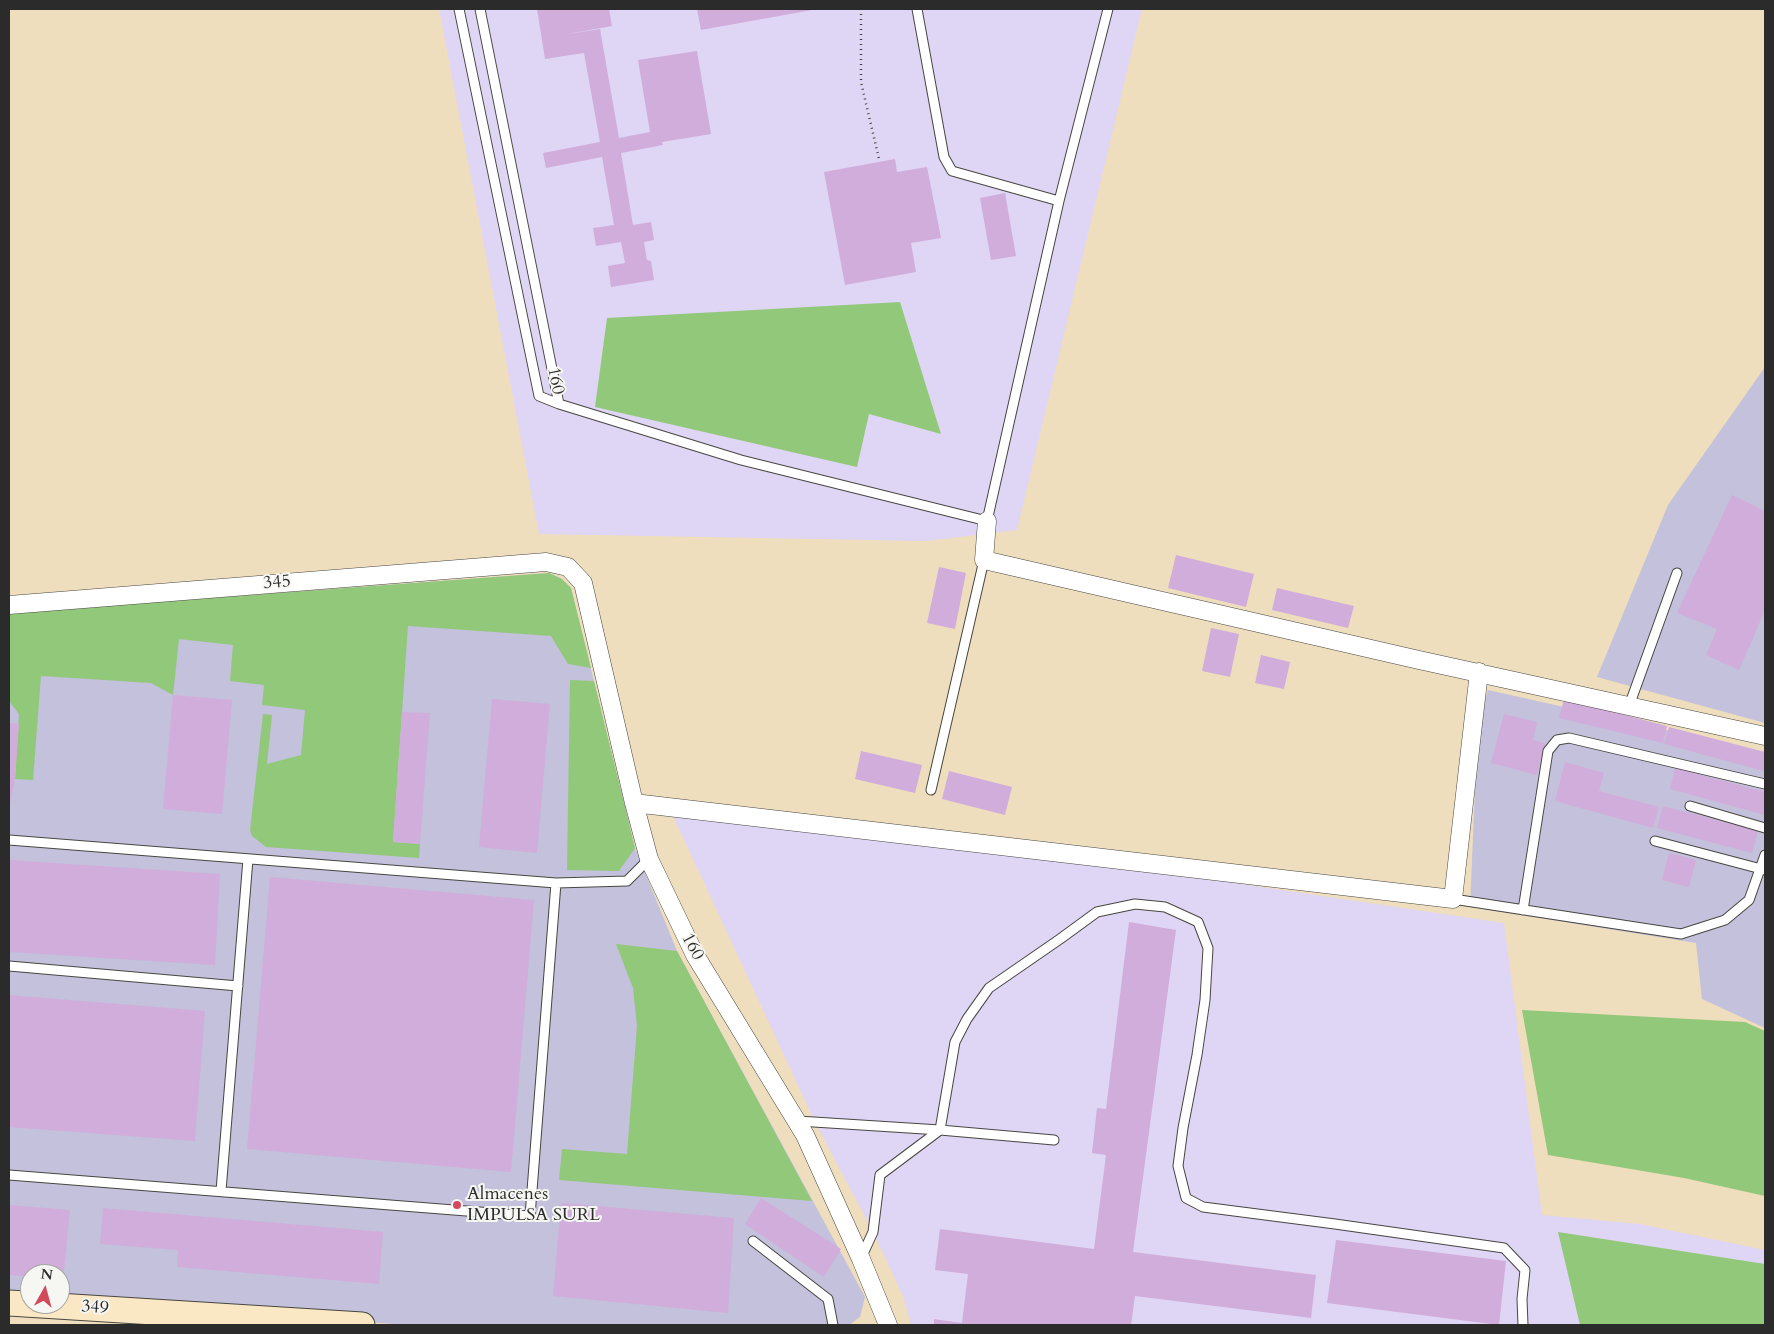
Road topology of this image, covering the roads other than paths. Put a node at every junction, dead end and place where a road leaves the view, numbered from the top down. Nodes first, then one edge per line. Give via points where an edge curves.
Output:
1 (459, 9) edge
2 (480, 9) edge
3 (917, 9) edge
4 (1108, 9) edge
5 (1059, 201) junction
6 (559, 404) junction
7 (987, 521) junction
8 (984, 560) junction
9 (546, 562) joint
10 (1676, 573) dead end
11 (9, 605) edge
12 (1479, 672) junction
13 (1629, 706) junction
14 (1765, 736) edge
15 (1765, 784) edge
16 (931, 790) dead end
17 (634, 803) junction
18 (1690, 806) dead end
19 (1765, 828) edge
20 (9, 840) edge
21 (1655, 842) dead end
22 (1765, 855) edge
23 (248, 859) junction
24 (649, 859) junction
25 (1763, 870) edge
26 (556, 883) junction
27 (1454, 900) junction
28 (1523, 910) junction
29 (9, 966) edge
30 (238, 986) junction
31 (798, 1121) junction
32 (940, 1130) junction
33 (1054, 1140) dead end
34 (9, 1175) edge
35 (221, 1191) junction
36 (753, 1241) dead end
37 (861, 1259) junction
38 (9, 1303) edge
39 (362, 1325) edge
40 (833, 1325) edge
41 (888, 1325) edge
42 (1523, 1325) edge

1 - 6 lane, 160 via 539,396
2 - 6 lane, 160
3 - 5 lane via 944,157 952,171
4 - 5 lane
5 - 7 lane
6 - 7 lane via 741,460
7 - 8 street
8 - 12 street
8 - 16 lane
9 - 11 street, 345
9 - 17 street, 160 via 568,568 583,583
10 - 13 lane
12 - 13 street
12 - 27 street
13 - 14 street
15 - 28 lane via 1569,738 1557,740 1548,751
17 - 24 street, 160
17 - 27 street
18 - 19 lane
20 - 23 lane
21 - 25 lane
22 - 25 lane
23 - 26 lane
23 - 30 lane
24 - 26 lane via 627,881
24 - 31 street, 160 via 695,955
25 - 28 lane via 1749,900 1725,920 1680,934
26 - 35 lane via 530,1216
27 - 28 lane
29 - 30 lane
30 - 35 lane
31 - 32 lane
31 - 37 street, 160
32 - 33 lane
32 - 37 lane via 880,1175 872,1232
32 - 42 lane via 956,1042 967,1019 989,988 1097,912 1135,904 1165,907 1198,922 1208,948 1205,1000 1178,1166 1186,1198 1203,1207 1504,1248 1525,1270
34 - 35 lane
36 - 40 lane via 828,1299
37 - 41 street, 160
38 - 39 street, 349

